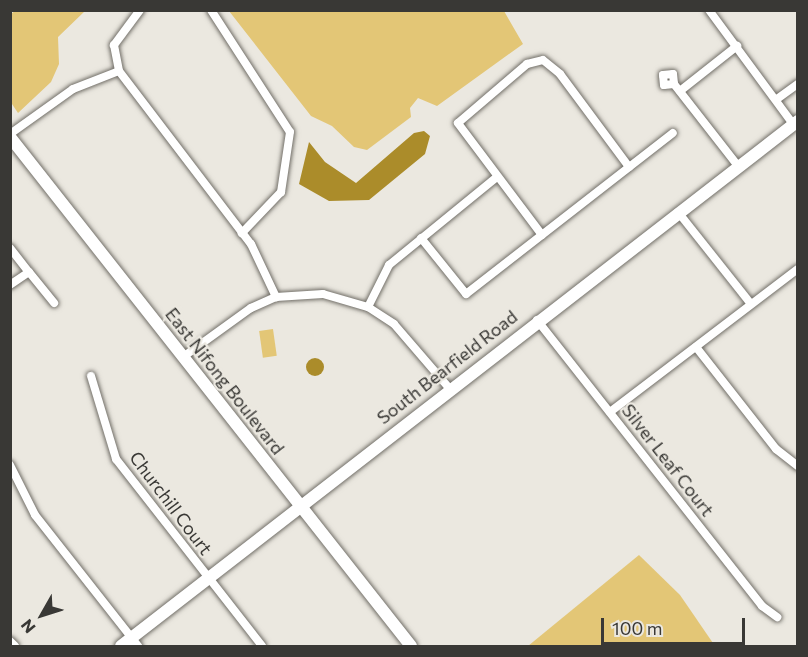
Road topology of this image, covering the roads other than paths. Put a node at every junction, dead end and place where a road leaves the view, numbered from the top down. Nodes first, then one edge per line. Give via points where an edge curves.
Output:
1 (140, 10) edge
2 (211, 10) edge
3 (709, 10) edge
4 (737, 45) junction
5 (119, 71) junction
6 (798, 84) edge
7 (777, 99) junction
8 (795, 122) edge
9 (673, 133) dead end
10 (10, 136) edge
11 (738, 166) junction
12 (628, 167) junction
13 (497, 177) junction
14 (678, 212) junction
15 (242, 233) junction
16 (542, 234) junction
17 (421, 238) junction
18 (10, 248) edge
19 (29, 272) junction
20 (796, 273) edge
21 (10, 285) edge
22 (276, 297) junction
23 (54, 303) dead end
24 (751, 304) junction
25 (368, 307) junction
26 (537, 320) junction
27 (696, 347) junction
28 (183, 357) junction
29 (91, 376) dead end
30 (449, 388) junction
31 (610, 412) junction
32 (10, 465) edge
33 (798, 466) edge
34 (300, 505) junction
35 (208, 580) junction
36 (777, 617) dead end
37 (10, 641) edge
38 (135, 642) edge
39 (15, 646) edge
40 (121, 646) edge
41 (262, 646) edge
42 (411, 646) edge

1 - 5 street via 114,45
2 - 15 street via 290,132 281,192
3 - 4 street
4 - 7 street
4 - 11 street via 677,87
5 - 10 street via 73,89
5 - 15 street
6 - 7 street
7 - 8 street
8 - 11 street, South Bearfield Road
9 - 12 street
10 - 28 street, East Nifong Boulevard
11 - 14 street, South Bearfield Road
12 - 13 street via 560,74 534,60 458,123
12 - 16 street
13 - 16 street
13 - 17 street
14 - 24 street
14 - 26 street, South Bearfield Road
15 - 22 street via 262,260
16 - 17 street via 466,294
17 - 25 street via 390,266
18 - 19 street
19 - 21 street
19 - 23 street
20 - 24 street
22 - 25 street via 323,294
22 - 28 street via 233,318
24 - 27 street
25 - 30 street via 411,340
26 - 30 street, South Bearfield Road
26 - 31 street, Silver Leaf Court
27 - 31 street
27 - 33 street via 776,449
28 - 34 street, East Nifong Boulevard
29 - 35 street, Churchill Court via 116,459
30 - 34 street, South Bearfield Road
31 - 36 street, Silver Leaf Court via 762,606
32 - 38 street via 35,515
34 - 35 street, South Bearfield Road
34 - 42 street, East Nifong Boulevard
35 - 38 street, South Bearfield Road
35 - 41 street, Churchill Court
37 - 39 street
38 - 40 street, South Bearfield Road

